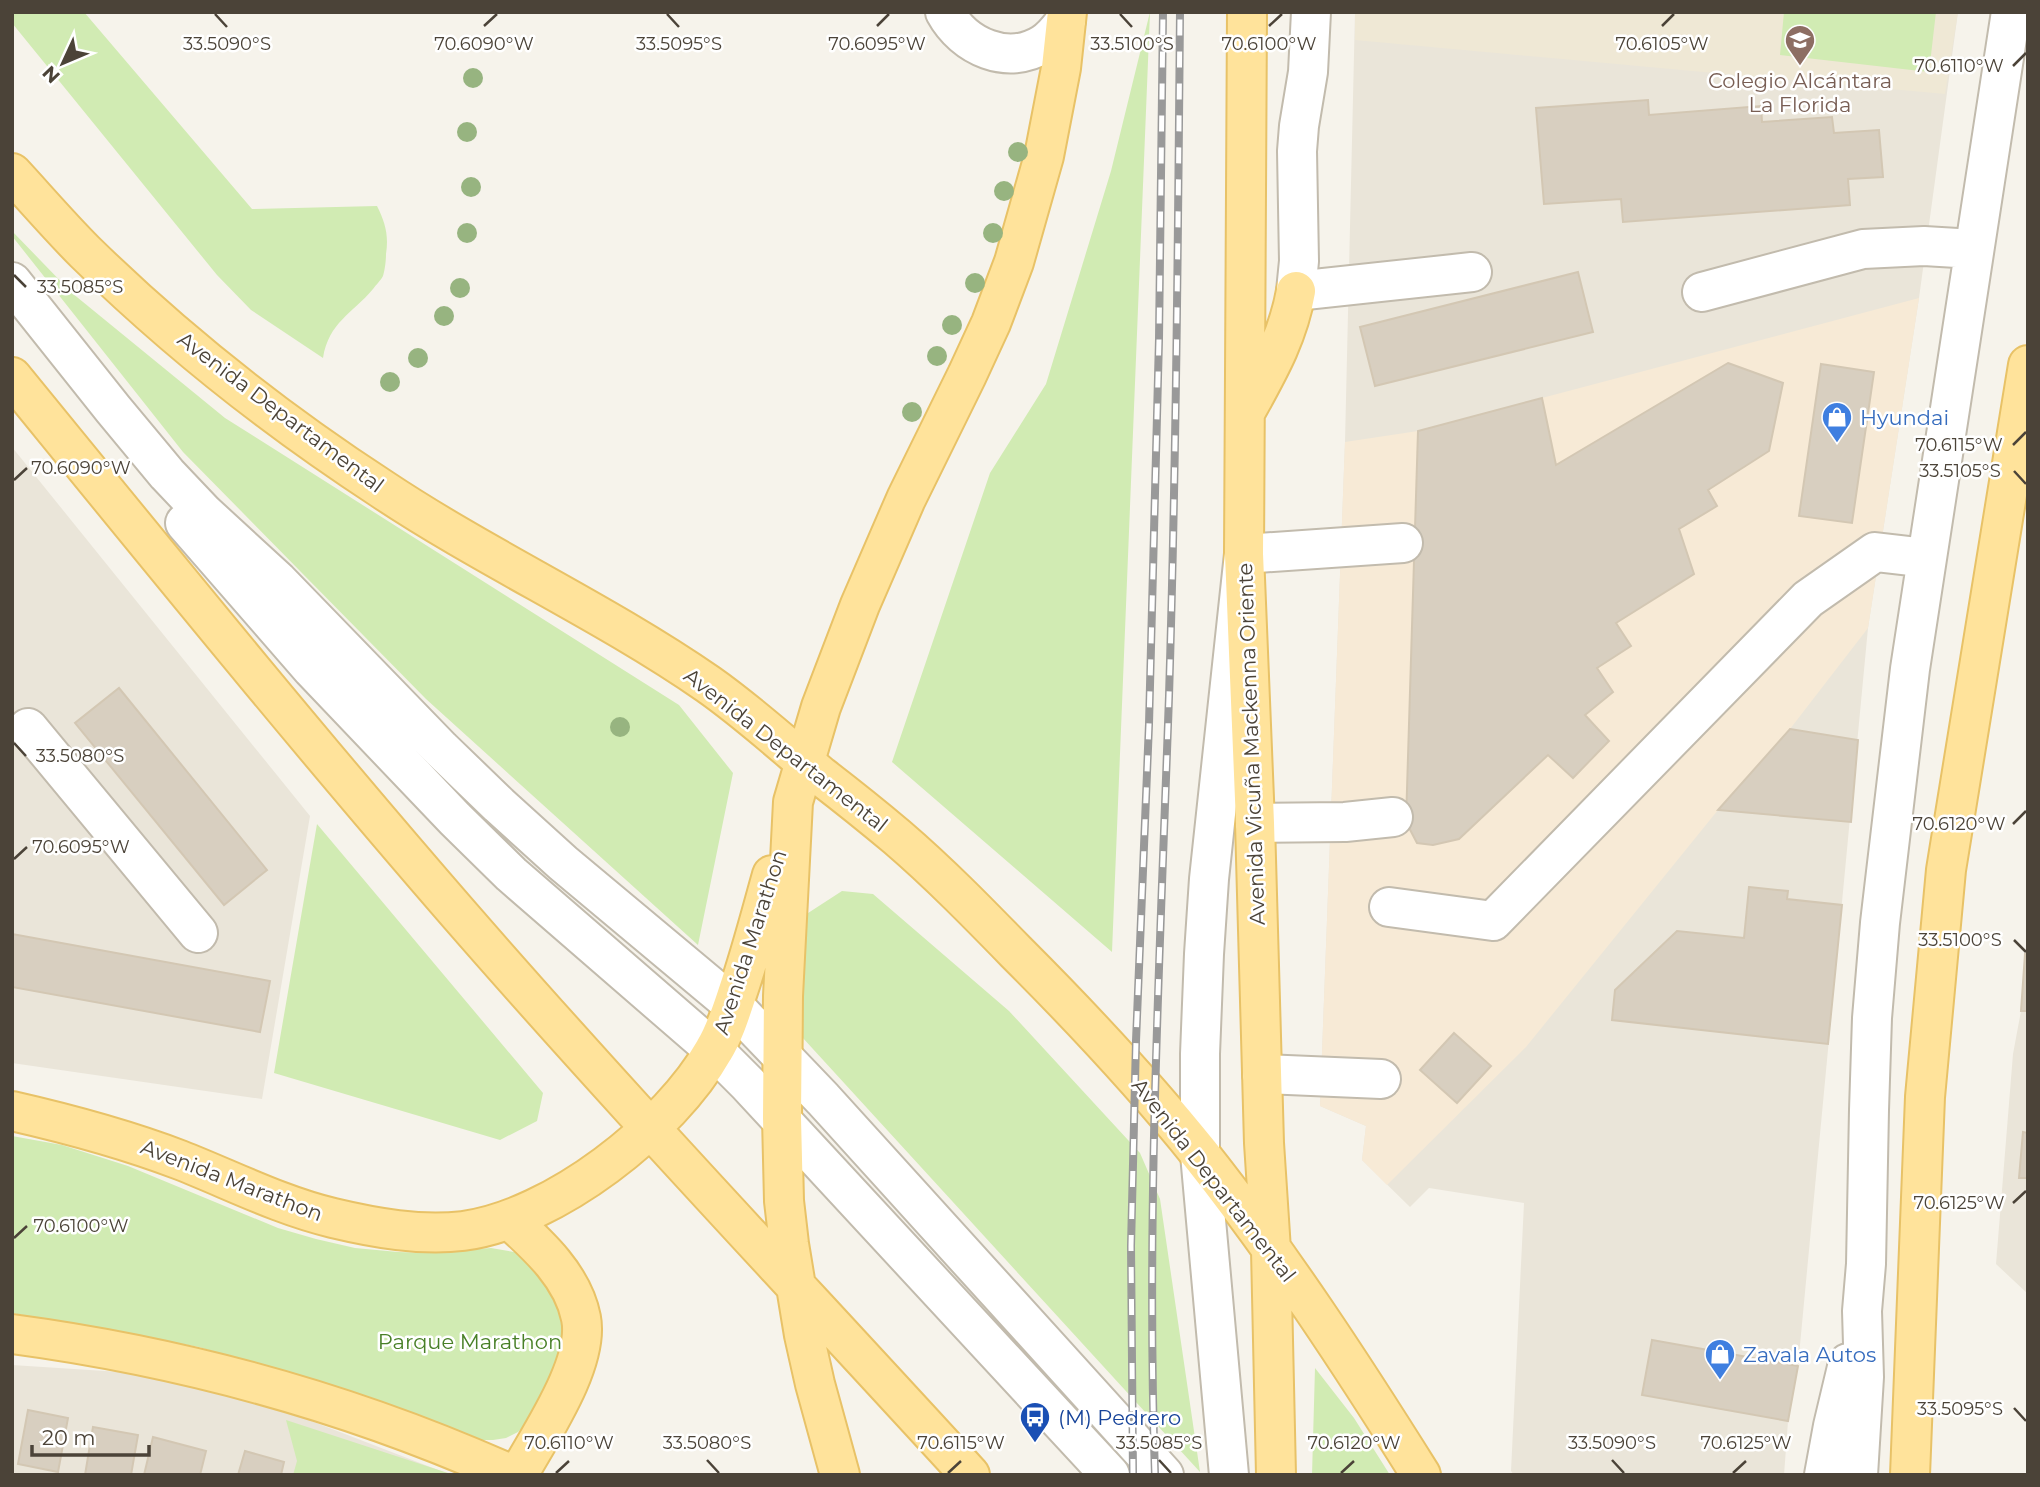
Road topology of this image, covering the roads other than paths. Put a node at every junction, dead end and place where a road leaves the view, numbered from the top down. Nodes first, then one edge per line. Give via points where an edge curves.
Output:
1 (945, 12) edge
2 (1247, 12) edge
3 (1311, 12) edge
4 (2011, 12) edge
5 (1066, 16) edge
6 (12, 173) edge
7 (1974, 249) junction
8 (1472, 272) dead end
9 (12, 282) edge
10 (1296, 291) junction
11 (1703, 292) dead end
12 (12, 314) edge
13 (2028, 365) edge
14 (12, 377) edge
15 (1243, 416) junction
16 (2017, 496) edge
17 (1403, 543) dead end
18 (1244, 554) junction
19 (1927, 558) junction
20 (28, 728) dead end
21 (804, 762) junction
22 (793, 802) junction
23 (1393, 817) dead end
24 (1255, 823) junction
25 (1389, 907) dead end
26 (198, 933) dead end
27 (733, 1005) junction
28 (714, 1050) junction
29 (782, 1055) junction
30 (1262, 1074) junction
31 (1381, 1079) dead end
32 (12, 1111) edge
33 (782, 1118) junction
34 (650, 1129) junction
35 (1200, 1154) junction
36 (510, 1220) junction
37 (1271, 1250) junction
38 (796, 1285) junction
39 (1862, 1311) junction
40 (12, 1334) edge
41 (512, 1475) edge
42 (519, 1475) edge
43 (840, 1475) edge
44 (970, 1475) edge
45 (1110, 1475) edge
46 (1164, 1475) edge
47 (1229, 1475) edge
48 (1276, 1475) edge
49 (1421, 1475) edge
50 (1824, 1475) edge
51 (1858, 1475) edge
52 (1910, 1475) edge

1 - 5 street via 962,35 1003,54 1041,45
2 - 15 main road, Avenida Vicuña Mackenna Oriente
3 - 10 street via 1297,151
4 - 7 street
5 - 21 main road via 1044,156 1014,262 967,375 881,555
6 - 21 main road, Avenida Departamental via 85,251 158,319 314,443 454,534 708,684
7 - 11 street via 1863,249
7 - 19 street
8 - 10 street
9 - 27 street via 167,474 204,513 278,581 499,805
10 - 15 main road via 1283,340
12 - 28 street via 153,488 374,736 511,874
13 - 16 main road
14 - 34 main road via 344,780
15 - 18 main road, Avenida Vicuña Mackenna Oriente
16 - 52 main road via 1947,870 1937,960 1925,1097
17 - 18 street
18 - 24 main road, Avenida Vicuña Mackenna Oriente
18 - 35 street via 1209,879
19 - 25 street via 1875,552 1808,599 1493,921
19 - 39 street via 1896,774 1872,1018
20 - 26 street
21 - 22 main road
21 - 35 main road, Avenida Departamental via 898,838 969,904 1089,1026
22 - 27 main road, Avenida Marathon
22 - 29 main road
23 - 24 street
24 - 30 main road, Avenida Vicuña Mackenna Oriente
27 - 28 main road, Avenida Marathon
27 - 29 street
28 - 33 street
28 - 34 main road, Avenida Marathon
29 - 33 main road
29 - 46 street
30 - 31 street
30 - 37 main road, Avenida Vicuña Mackenna Oriente
32 - 36 main road, Avenida Marathon via 133,1143 332,1218 385,1229 439,1233
33 - 38 main road via 785,1201
33 - 45 street
34 - 36 main road, Avenida Marathon via 594,1174
34 - 38 main road
35 - 37 main road, Avenida Departamental
35 - 47 street
36 - 42 main road via 553,1263 568,1284 581,1319 578,1359
37 - 48 main road, Avenida Vicuña Mackenna Oriente
37 - 49 main road, Avenida Departamental via 1331,1333
38 - 43 main road via 815,1384
38 - 44 main road
39 - 50 street
39 - 51 street via 1864,1377
40 - 41 main road via 193,1368 274,1389 433,1440

